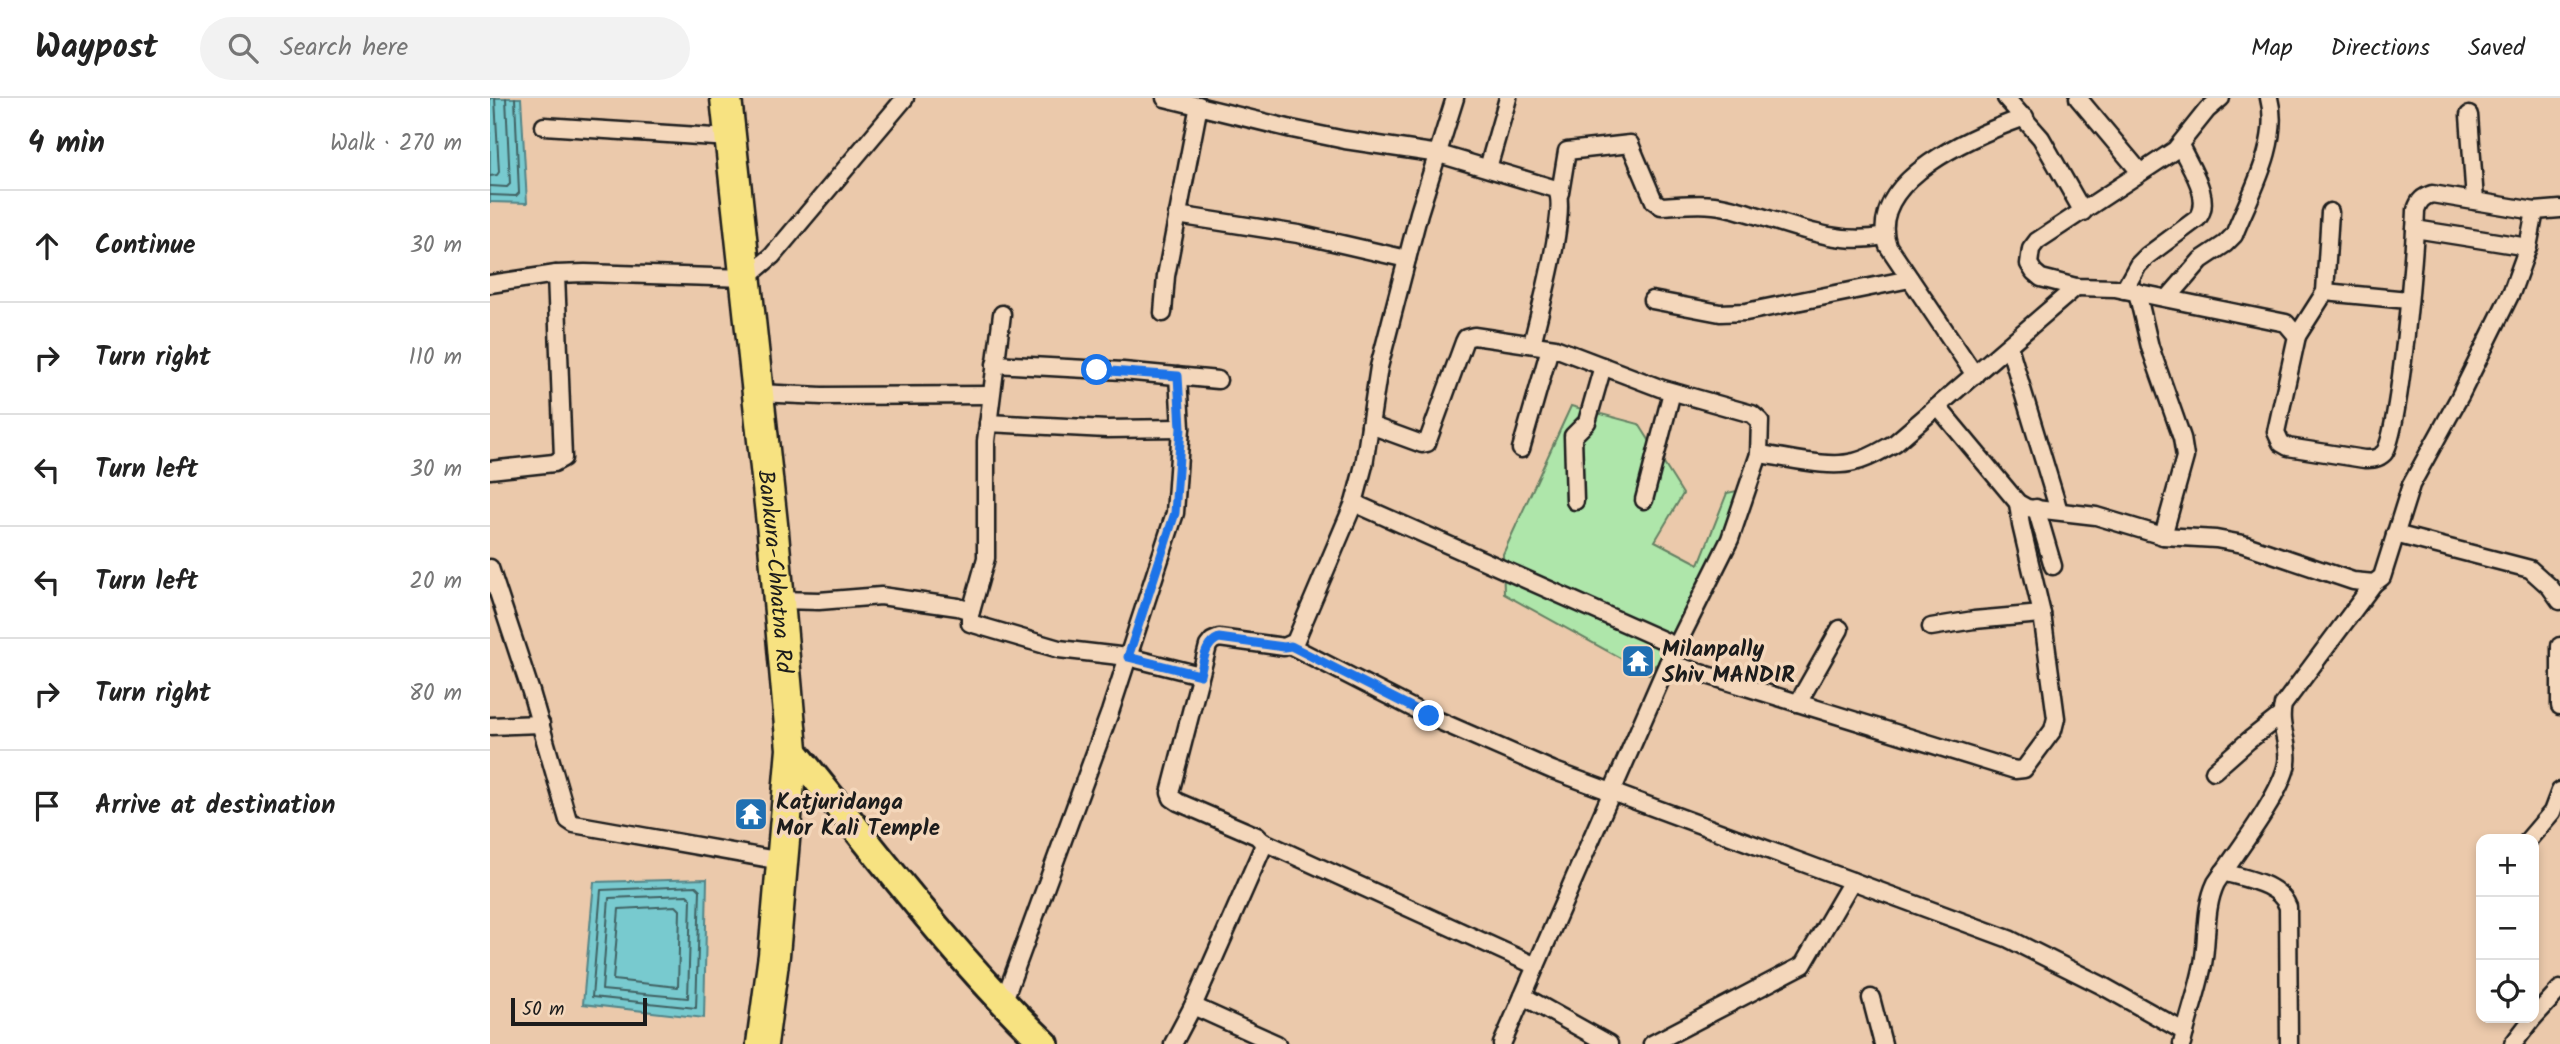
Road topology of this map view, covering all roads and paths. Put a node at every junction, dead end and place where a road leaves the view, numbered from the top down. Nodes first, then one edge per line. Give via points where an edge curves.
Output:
1 (726, 98) edge
2 (905, 98) edge
3 (1165, 98) edge
4 (1455, 98) edge
5 (1508, 98) edge
6 (2078, 98) edge
7 (2221, 98) edge
8 (2269, 98) edge
9 (2017, 105) edge
10 (1199, 106) junction
11 (2469, 115) dead end
12 (544, 126) dead end
13 (730, 138) junction
14 (2180, 145) junction
15 (1439, 154) junction
16 (1488, 168) junction
17 (2140, 172) junction
18 (1559, 193) junction
19 (2475, 201) junction
20 (2560, 209) edge
21 (2535, 211) junction
22 (2083, 212) junction
23 (2330, 212) dead end
24 (1177, 215) junction
25 (2415, 229) junction
26 (1884, 236) junction
27 (2528, 247) junction
28 (1407, 259) junction
29 (556, 274) junction
30 (746, 278) junction
31 (1910, 279) junction
32 (490, 284) edge
33 (2076, 287) junction
34 (2130, 291) junction
35 (2325, 292) junction
36 (2168, 298) junction
37 (1652, 300) dead end
38 (2408, 300) junction
39 (1163, 313) dead end
40 (1002, 314) dead end
41 (2297, 336) junction
42 (1532, 344) junction
43 (2008, 346) junction
44 (1550, 348) junction
45 (995, 364) junction
46 (1603, 366) junction
47 (1975, 375) junction
48 (1178, 376) junction
49 (1219, 380) dead end
50 (1672, 392) junction
51 (758, 393) junction
52 (991, 395) junction
53 (1938, 407) junction
54 (988, 423) junction
55 (1370, 425) junction
56 (1181, 428) junction
57 (1521, 449) dead end
58 (1759, 454) junction
59 (490, 470) edge
60 (1644, 500) dead end
61 (1575, 501) dead end
62 (1354, 503) junction
63 (2018, 503) junction
64 (2036, 509) junction
65 (2059, 511) junction
66 (2395, 534) junction
67 (2163, 536) junction
68 (2053, 566) dead end
69 (490, 568) edge
70 (2374, 583) junction
71 (494, 589) edge
72 (779, 600) junction
73 (2560, 601) edge
74 (971, 611) junction
75 (2042, 614) junction
76 (1931, 627) dead end
77 (1839, 629) dead end
78 (1291, 646) junction
79 (1676, 646) junction
80 (2560, 646) edge
81 (1128, 657) junction
82 (1668, 663) junction
83 (1200, 675) junction
84 (1798, 703) junction
85 (2560, 706) edge
86 (2281, 716) junction
87 (541, 723) junction
88 (490, 726) edge
89 (792, 749) junction
90 (2214, 771) dead end
91 (2560, 791) edge
92 (1612, 794) junction
93 (2533, 834) edge
94 (1262, 841) junction
95 (782, 861) junction
96 (2223, 872) junction
97 (1852, 881) junction
98 (1536, 966) junction
99 (2560, 989) edge
100 (1523, 996) junction
101 (1871, 998) dead end
102 (1003, 1003) junction
103 (1193, 1006) junction
104 (2539, 1007) edge
105 (2527, 1023) edge
106 (2184, 1038) edge
107 (762, 1044) edge
108 (1044, 1044) edge
109 (1173, 1044) edge
110 (1277, 1044) edge
111 (1502, 1044) edge
112 (1609, 1044) edge
113 (1652, 1044) edge
114 (1883, 1044) edge
115 (2289, 1044) edge
116 (2513, 1044) edge

1 - 13 highway, Bankura-Chhatna Rd
2 - 30 street via 772,256
3 - 10 street
4 - 15 street
5 - 16 street
6 - 17 street
7 - 14 street
8 - 36 street via 2271,140 2234,235 2201,260
9 - 22 street
9 - 26 street via 1993,129 1917,171 1886,212
10 - 15 street via 1292,130
10 - 24 street
11 - 19 street
12 - 13 street
13 - 30 highway, Bankura-Chhatna Rd
14 - 17 street
14 - 34 street via 2202,196 2203,211 2138,265
15 - 16 street
15 - 28 street
16 - 18 street
17 - 22 street
18 - 26 street via 1567,151 1630,144 1654,201 1661,206 1714,205 1817,232 1861,240
18 - 42 street via 1554,251
19 - 21 street
19 - 25 street via 2432,194 2424,197 2418,202
20 - 21 street
21 - 27 street
22 - 33 street via 2038,241 2029,255 2029,264 2041,278
23 - 35 street
24 - 28 street via 1298,234
24 - 39 street
25 - 27 street
25 - 38 street
26 - 31 street
27 - 66 street via 2507,303 2410,485
28 - 55 street
29 - 30 street
29 - 32 street
29 - 59 street via 563,458
30 - 51 highway, Bankura-Chhatna Rd
31 - 37 street via 1746,312 1720,313
31 - 47 street
33 - 34 street
33 - 43 street
34 - 36 street
34 - 67 street via 2185,457
35 - 38 street
35 - 41 street
36 - 41 street via 2279,319
38 - 41 street via 2389,445 2376,459 2288,447 2278,439
40 - 45 street
42 - 44 street
42 - 55 street via 1466,338 1425,445
43 - 47 street
43 - 65 street
44 - 46 street
44 - 57 street
45 - 48 street
45 - 52 street
46 - 50 street
46 - 61 street via 1587,422 1573,436
47 - 53 street
48 - 49 street
48 - 56 street
50 - 58 street via 1758,417
50 - 60 street
51 - 52 street
51 - 72 highway, Bankura-Chhatna Rd
52 - 54 street
53 - 58 street via 1895,443 1852,463
53 - 63 street
54 - 56 street
54 - 74 street via 986,558
55 - 62 street
56 - 81 street via 1175,513
58 - 79 street via 1730,539
62 - 78 street
62 - 79 street
63 - 64 street
63 - 75 street
64 - 65 street
64 - 68 street
65 - 67 street via 2096,516
66 - 70 street via 2382,577
66 - 73 street via 2529,569
67 - 70 street via 2243,544 2353,581
69 - 71 street
70 - 86 street via 2287,698
71 - 87 street
72 - 74 street via 881,596
72 - 89 highway, Bankura-Chhatna Rd
74 - 81 street via 968,621 972,625 1059,649
75 - 76 street
75 - 84 street via 2056,718 2049,736 2024,769
77 - 84 street
78 - 83 street via 1219,638 1208,646
78 - 92 street via 1496,747
79 - 82 street
80 - 85 street
81 - 83 street
81 - 102 street
82 - 84 street
82 - 92 street
83 - 94 street via 1170,788 1172,798
86 - 90 street
86 - 96 street via 2288,754 2282,778
87 - 88 street
87 - 95 street via 565,815 574,824
89 - 95 highway, Bankura-Chhatna Rd
89 - 102 main road via 933,925
91 - 93 street via 2552,812
92 - 97 street
92 - 98 street
94 - 98 street
94 - 103 street
95 - 107 highway, Bankura-Chhatna Rd
96 - 106 street via 2209,898 2202,969
96 - 115 street via 2275,889 2288,907
97 - 106 street via 2039,953
97 - 113 street via 1804,965
98 - 100 street
99 - 104 street
100 - 111 street
100 - 112 street
101 - 114 street
102 - 108 main road
103 - 109 street
103 - 110 street
105 - 116 street

